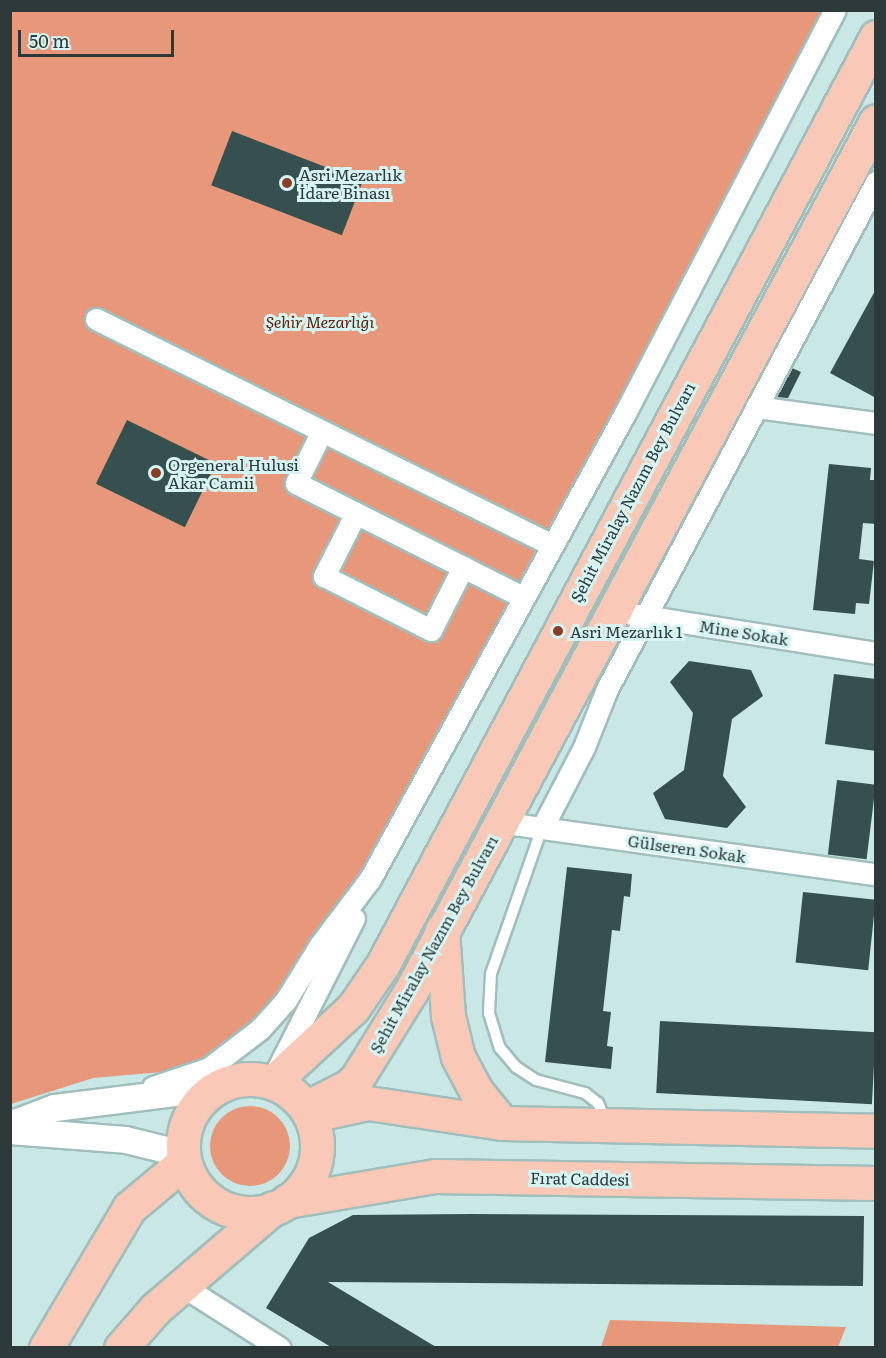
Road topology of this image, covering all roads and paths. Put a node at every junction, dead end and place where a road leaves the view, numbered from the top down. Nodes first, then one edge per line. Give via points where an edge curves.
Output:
1 (835, 10) edge
2 (876, 37) edge
3 (876, 121) edge
4 (876, 182) edge
5 (869, 209) edge
6 (96, 320) dead end
7 (756, 407) junction
8 (876, 423) edge
9 (321, 433) junction
10 (356, 513) junction
11 (552, 545) junction
12 (463, 567) junction
13 (523, 597) junction
14 (629, 614) junction
15 (876, 653) edge
16 (499, 822) junction
17 (542, 828) junction
18 (876, 874) edge
19 (370, 879) junction
20 (442, 930) junction
21 (272, 1082) junction
22 (215, 1088) junction
23 (136, 1097) junction
24 (308, 1112) junction
25 (502, 1123) junction
26 (10, 1125) edge
27 (607, 1125) junction
28 (10, 1131) edge
29 (876, 1131) edge
30 (184, 1158) junction
31 (876, 1183) edge
32 (280, 1205) junction
33 (181, 1286) junction
34 (46, 1347) edge
35 (121, 1347) edge
36 (280, 1347) edge

1 - 11 street
2 - 21 main road, Şehit Miralay Nazım Bey Bulvarı via 383,964 353,1008
3 - 14 main road, Şehit Miralay Nazım Bey Bulvarı
4 - 5 street
5 - 7 street
6 - 9 street
7 - 8 street
7 - 14 street
9 - 10 street via 296,483
9 - 11 street
10 - 12 street
10 - 12 street via 324,576 431,630
11 - 13 street
12 - 13 street
13 - 19 street
14 - 15 street, Mine Sokak
14 - 16 main road, Şehit Miralay Nazım Bey Bulvarı
14 - 17 street
16 - 17 street, Gülseren Sokak
16 - 20 main road, Şehit Miralay Nazım Bey Bulvarı
17 - 18 street, Gülseren Sokak
17 - 27 lane via 491,974 489,1013 500,1047 516,1067 536,1080 585,1093 598,1103
19 - 21 street via 368,892
19 - 23 street via 320,945 286,1000 260,1029 210,1068 156,1085
20 - 24 main road, Şehit Miralay Nazım Bey Bulvarı via 411,991 357,1078
20 - 25 main road via 452,1036 466,1075
21 - 22 main road via 239,1079
21 - 24 main road via 288,1090
22 - 23 street
22 - 30 main road via 189,1117
23 - 26 street via 55,1108
24 - 25 main road via 368,1103
24 - 32 main road via 316,1136 313,1168 303,1187
25 - 27 main road
27 - 29 main road
28 - 30 street via 126,1140
30 - 32 main road via 195,1185 222,1207 248,1213
30 - 34 main road via 129,1208
31 - 32 main road, Fırat Caddesi via 435,1176
32 - 33 main road
33 - 35 main road
33 - 36 street

